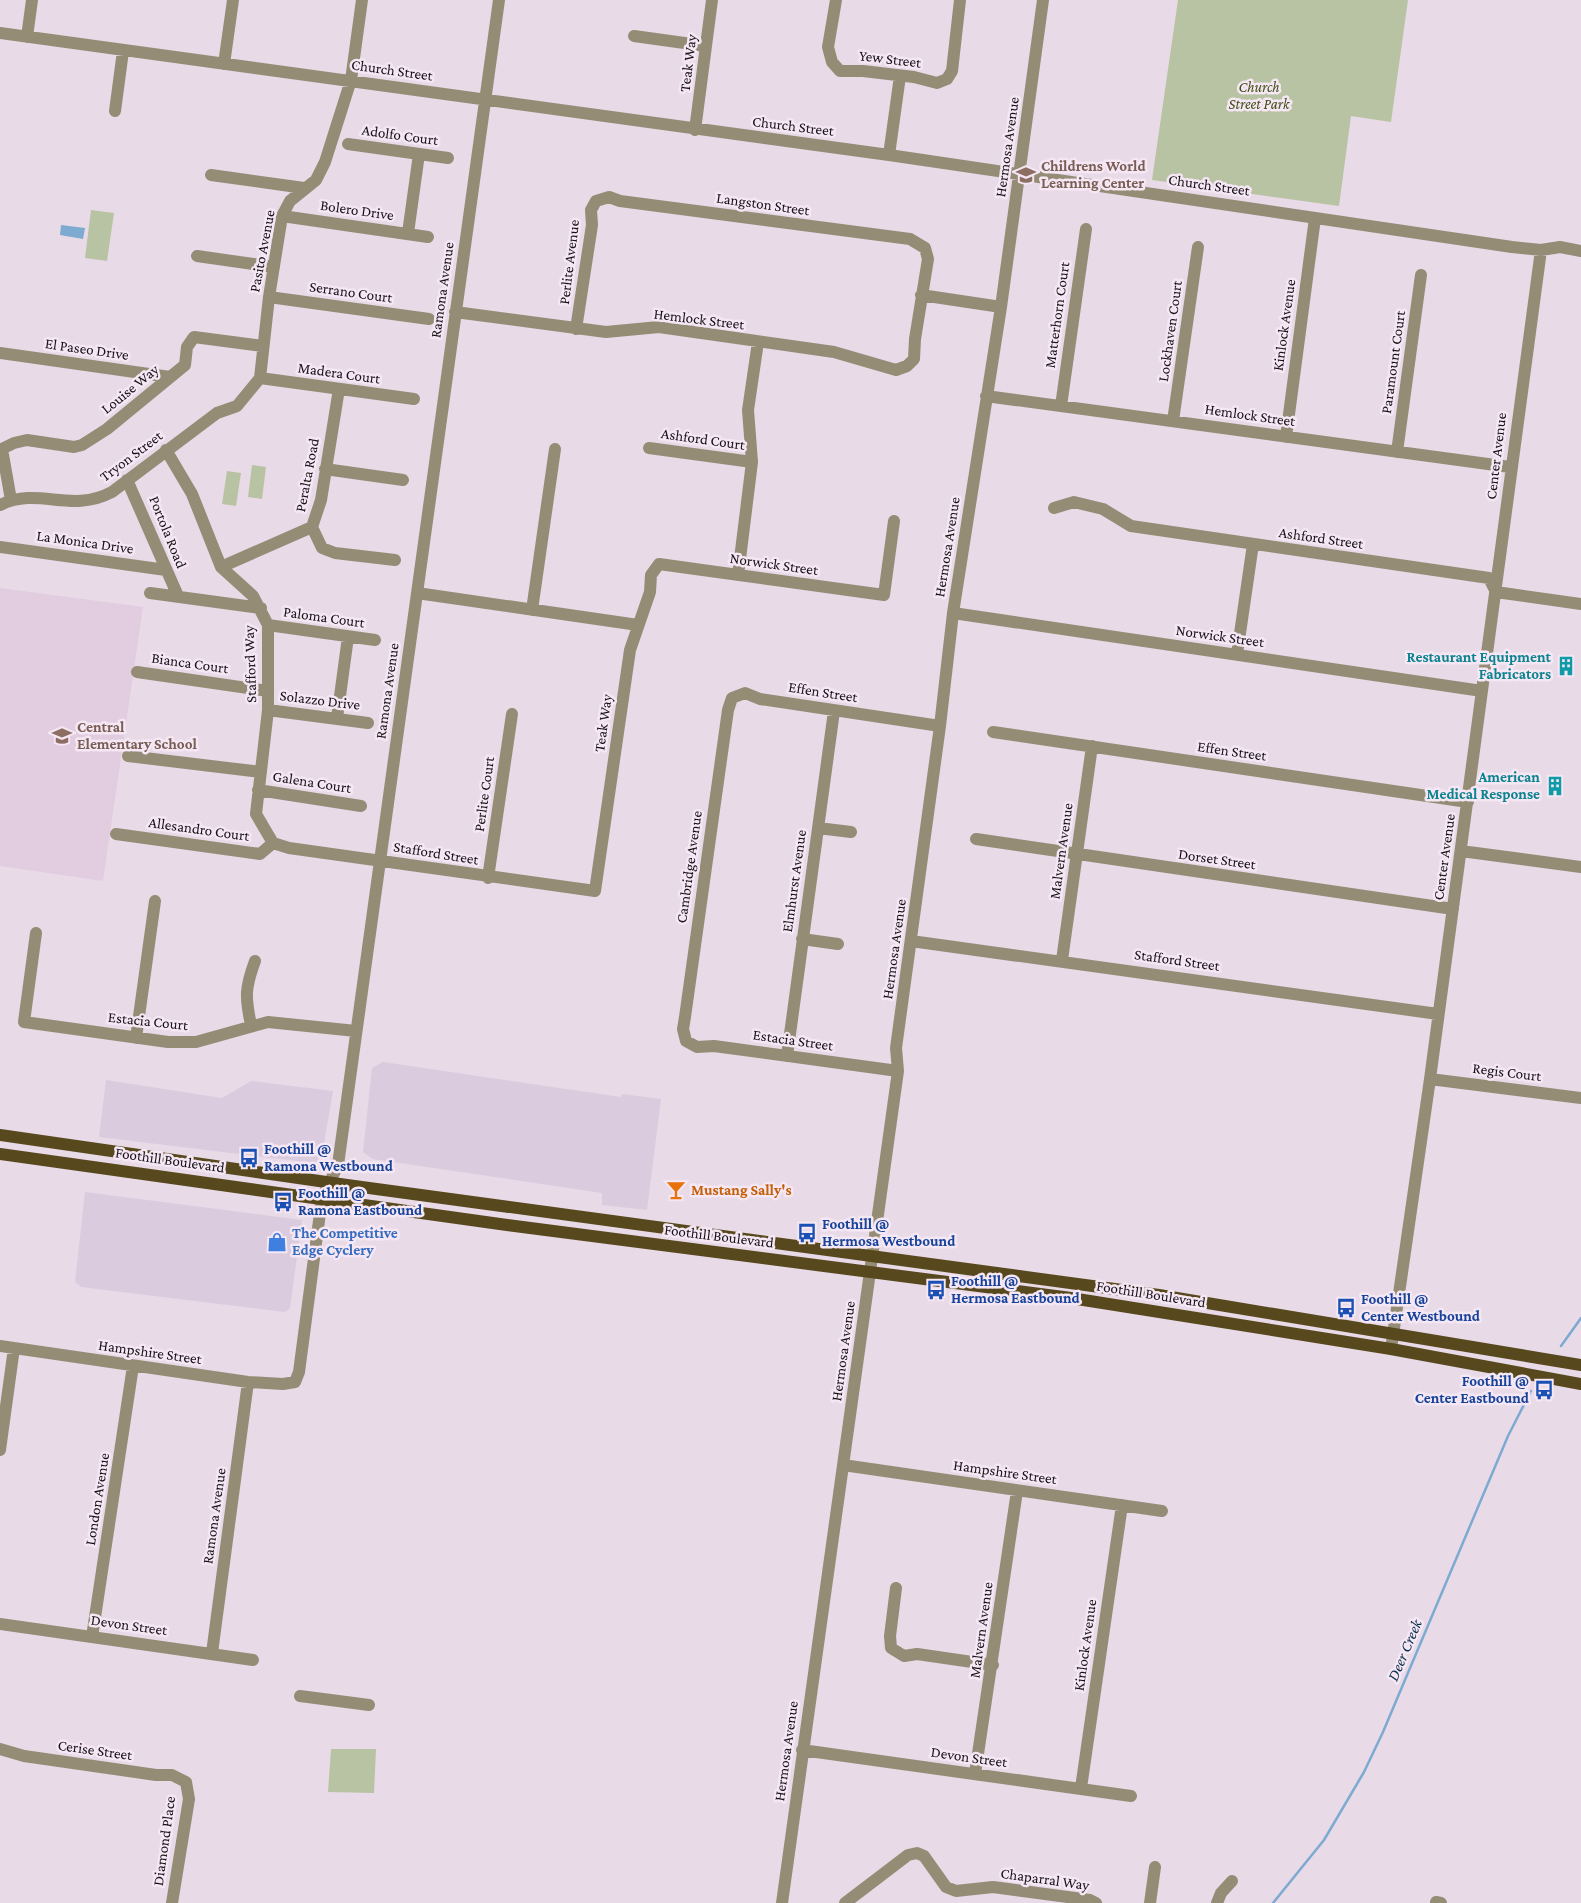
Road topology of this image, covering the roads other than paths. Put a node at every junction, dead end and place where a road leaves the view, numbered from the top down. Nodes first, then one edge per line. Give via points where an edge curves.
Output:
1 (32, 0) edge
2 (232, 0) edge
3 (362, 0) edge
4 (499, 0) edge
5 (712, 0) edge
6 (836, 0) edge
7 (960, 0) edge
8 (1043, 0) edge
9 (0, 33) edge
10 (634, 36) dead end
11 (27, 37) junction
12 (706, 46) junction
13 (123, 51) junction
14 (224, 64) junction
15 (900, 76) junction
16 (351, 80) junction
17 (484, 100) junction
18 (115, 112) dead end
19 (695, 130) junction
20 (348, 144) dead end
21 (419, 154) junction
22 (889, 155) junction
23 (448, 158) dead end
24 (1019, 174) junction
25 (211, 175) dead end
26 (304, 188) junction
27 (596, 201) joint
28 (282, 216) junction
29 (1315, 218) junction
30 (1086, 229) dead end
31 (408, 234) junction
32 (428, 236) dead end
33 (1198, 246) dead end
34 (1541, 250) junction
35 (1581, 250) edge
36 (197, 256) dead end
37 (274, 267) junction
38 (1421, 275) dead end
39 (921, 295) junction
40 (269, 297) junction
41 (1001, 307) junction
42 (456, 312) junction
43 (430, 319) dead end
44 (576, 329) junction
45 (758, 342) junction
46 (263, 346) junction
47 (0, 353) edge
48 (170, 377) junction
49 (260, 378) junction
50 (339, 389) junction
51 (986, 396) junction
52 (414, 399) dead end
53 (1060, 406) junction
54 (1173, 421) junction
55 (1286, 437) junction
56 (649, 448) dead end
57 (555, 449) dead end
58 (1, 450) edge
59 (166, 450) junction
60 (1397, 452) junction
61 (752, 462) junction
62 (1510, 467) junction
63 (326, 469) junction
64 (127, 480) junction
65 (403, 480) dead end
66 (6, 503) edge
67 (1054, 508) dead end
68 (894, 521) dead end
69 (312, 527) junction
70 (1252, 544) junction
71 (0, 547) edge
72 (395, 560) dead end
73 (659, 564) joint
74 (222, 566) junction
75 (166, 570) junction
76 (738, 575) junction
77 (1496, 592) junction
78 (150, 593) dead end
79 (417, 593) junction
80 (178, 596) junction
81 (1581, 604) edge
82 (261, 608) junction
83 (532, 610) junction
84 (953, 613) junction
85 (268, 625) junction
86 (638, 625) junction
87 (348, 637) junction
88 (375, 640) dead end
89 (1237, 654) junction
90 (137, 672) dead end
91 (268, 690) junction
92 (1482, 691) junction
93 (732, 698) joint
94 (268, 710) junction
95 (834, 711) junction
96 (512, 714) dead end
97 (337, 718) junction
98 (368, 722) dead end
99 (940, 726) junction
100 (993, 732) dead end
101 (1092, 746) junction
102 (128, 756) dead end
103 (261, 772) junction
104 (258, 790) junction
105 (1468, 802) junction
106 (361, 806) dead end
107 (818, 828) junction
108 (851, 832) dead end
109 (116, 834) dead end
110 (976, 839) dead end
111 (273, 843) junction
112 (1461, 851) junction
113 (1077, 855) junction
114 (381, 861) junction
115 (1581, 867) edge
116 (488, 878) junction
117 (595, 891) joint
118 (155, 901) dead end
119 (1453, 909) junction
120 (36, 933) dead end
121 (802, 939) junction
122 (911, 941) junction
123 (838, 944) dead end
124 (1062, 960) junction
125 (255, 961) dead end
126 (1438, 1014) junction
127 (251, 1025) junction
128 (356, 1031) junction
129 (136, 1038) junction
130 (686, 1042) joint
131 (787, 1056) junction
132 (898, 1071) junction
133 (1430, 1079) junction
134 (1581, 1098) edge
135 (0, 1135) edge
136 (0, 1154) edge
137 (328, 1183) junction
138 (322, 1198) junction
139 (871, 1255) junction
140 (869, 1272) junction
141 (1393, 1333) junction
142 (0, 1346) edge
143 (14, 1348) junction
144 (1391, 1349) junction
145 (1581, 1365) edge
146 (133, 1366) junction
147 (248, 1382) junction
148 (295, 1382) joint
149 (1581, 1384) edge
150 (0, 1450) edge
151 (843, 1466) junction
152 (1017, 1491) junction
153 (1122, 1505) junction
154 (1162, 1511) dead end
155 (896, 1588) dead end
156 (0, 1624) edge
157 (92, 1637) junction
158 (212, 1654) junction
159 (253, 1660) dead end
160 (993, 1665) junction
161 (300, 1696) dead end
162 (369, 1705) dead end
163 (0, 1748) edge
164 (802, 1750) junction
165 (976, 1774) junction
166 (186, 1782) joint
167 (1081, 1788) junction
168 (1131, 1796) dead end
169 (1155, 1867) dead end
170 (1232, 1881) dead end
171 (1436, 1902) edge
172 (172, 1903) edge
173 (782, 1903) edge
174 (845, 1903) edge
175 (1096, 1903) edge
176 (1150, 1903) edge
177 (1217, 1903) edge
178 (1441, 1903) edge

1 - 11 street
2 - 14 street
3 - 16 street, Pasito Avenue
4 - 17 street, Ramona Avenue
5 - 12 street, Teak Way
6 - 15 street, Yew Street via 828,47 832,62 840,70
7 - 15 street, Yew Street via 952,71 947,79 937,83
8 - 24 street, Hermosa Avenue
9 - 11 street, Church Street
10 - 12 street
11 - 13 street, Church Street
12 - 19 street, Teak Way
13 - 14 street, Church Street
13 - 18 street
14 - 16 street, Church Street
15 - 22 street
16 - 17 street, Church Street
16 - 26 street, Pasito Avenue via 325,162 316,180
17 - 19 street, Church Street
17 - 42 street, Ramona Avenue
19 - 22 street, Church Street
20 - 21 street, Adolfo Court
21 - 23 street, Adolfo Court
21 - 31 street
22 - 24 street, Church Street
24 - 29 street, Church Street
24 - 41 street, Hermosa Avenue
25 - 26 street
26 - 28 street, Pasito Avenue via 290,200
27 - 39 street, Langston Street via 609,198 910,239 925,248 928,259
27 - 44 street, Perlite Avenue via 591,210 592,225
28 - 31 street, Bolero Drive
28 - 37 street, Pasito Avenue
29 - 34 street, Church Street
29 - 55 street, Kinlock Avenue
30 - 53 street, Matterhorn Court
31 - 32 street, Bolero Drive
33 - 54 street, Lockhaven Court
34 - 35 street, Church Street via 1560,247
34 - 62 street, Center Avenue
36 - 37 street
37 - 40 street, Pasito Avenue
38 - 60 street, Paramount Court
39 - 41 street
39 - 45 street, Hemlock Street via 914,358 907,366 896,370 834,352
40 - 43 street, Serrano Court
40 - 46 street, Pasito Avenue
41 - 51 street, Hermosa Avenue
42 - 44 street, Hemlock Street
42 - 79 street, Ramona Avenue
44 - 45 street, Hemlock Street via 606,332 659,328
45 - 61 street via 748,410
46 - 48 street, Louise Way via 194,337 187,346 184,365
46 - 49 street, Pasito Avenue
47 - 48 street, El Paseo Drive
48 - 58 street, Louise Way via 107,429 82,445 74,447 27,440
49 - 50 street, Madera Court
49 - 59 street, Tryon Street via 237,406 217,413
50 - 52 street, Madera Court
50 - 63 street, Peralta Road
51 - 53 street, Hemlock Street
51 - 84 street, Hermosa Avenue
53 - 54 street, Hemlock Street
54 - 55 street, Hemlock Street
55 - 60 street, Hemlock Street
56 - 61 street, Ashford Court
57 - 83 street
58 - 66 street
59 - 64 street, Tryon Street
59 - 74 street, Stafford Way via 192,494
60 - 62 street, Hemlock Street
61 - 76 street
62 - 77 street, Center Avenue
63 - 65 street
63 - 69 street, Peralta Road via 318,516
64 - 66 street, Tryon Street via 112,492 88,502 35,498
64 - 75 street, Portola Road
67 - 70 street, Ashford Street via 1074,502 1103,509 1131,526
68 - 76 street, Norwick Street via 884,596
69 - 72 street via 322,548 335,553
69 - 74 street, Peralta Road
70 - 77 street, Ashford Street via 1489,578
70 - 89 street
71 - 75 street, La Monica Drive
73 - 76 street, Norwick Street
73 - 86 street, Teak Way via 651,574 650,592
74 - 82 street, Stafford Way
75 - 80 street, Portola Road
77 - 81 street
77 - 92 street, Center Avenue
78 - 80 street
79 - 83 street
79 - 114 street, Ramona Avenue
80 - 82 street
82 - 85 street, Stafford Way
83 - 86 street
84 - 89 street, Norwick Street
84 - 99 street, Hermosa Avenue
85 - 87 street, Paloma Court
85 - 91 street, Stafford Way
86 - 117 street, Teak Way via 630,650
87 - 88 street, Paloma Court
87 - 97 street
89 - 92 street, Norwick Street
90 - 91 street, Bianca Court
91 - 94 street, Stafford Way
92 - 105 street, Center Avenue
93 - 95 street, Effen Street via 745,692 760,699
93 - 130 street, Cambridge Avenue via 685,1017
94 - 97 street, Solazzo Drive
94 - 103 street, Stafford Way
95 - 99 street, Effen Street
95 - 107 street, Elmhurst Avenue
96 - 116 street, Perlite Court
97 - 98 street, Solazzo Drive
99 - 122 street, Hermosa Avenue
100 - 101 street, Effen Street
101 - 105 street, Effen Street
101 - 113 street, Malvern Avenue
102 - 103 street
103 - 104 street, Stafford Way
104 - 106 street, Galena Court
104 - 111 street, Stafford Way via 256,814
105 - 112 street, Center Avenue
107 - 108 street
107 - 121 street, Elmhurst Avenue
109 - 111 street, Allesandro Court via 260,854
110 - 113 street, Dorset Street
111 - 114 street, Stafford Street
112 - 115 street
112 - 119 street, Center Avenue
113 - 119 street, Dorset Street
113 - 124 street, Malvern Avenue
114 - 116 street, Stafford Street
114 - 128 street, Ramona Avenue
116 - 117 street, Stafford Street
118 - 129 street
119 - 126 street, Center Avenue
120 - 129 street, Estacia Court via 24,1022
121 - 123 street
121 - 131 street, Elmhurst Avenue
122 - 124 street, Stafford Street
122 - 132 street, Hermosa Avenue via 896,1048
124 - 126 street, Stafford Street
125 - 127 street via 246,983 245,998
126 - 133 street, Center Avenue
127 - 128 street, Estacia Court via 285,1022
127 - 129 street, Estacia Court via 196,1042
128 - 137 street, Ramona Avenue via 338,1165
130 - 131 street, Estacia Street via 697,1047 714,1046
131 - 132 street, Estacia Street
132 - 139 street, Hermosa Avenue
133 - 134 street, Regis Court
133 - 141 street, Center Avenue
135 - 137 main road, Foothill Boulevard
136 - 138 main road, Foothill Boulevard
137 - 138 street, Ramona Avenue
137 - 139 main road, Foothill Boulevard
138 - 140 main road, Foothill Boulevard
138 - 148 street, Ramona Avenue via 307,1319
139 - 140 street, Hermosa Avenue
139 - 141 main road, Foothill Boulevard via 1159,1295
140 - 144 main road, Foothill Boulevard via 1090,1301
140 - 151 street, Hermosa Avenue
141 - 144 street, Center Avenue
141 - 145 main road, Foothill Boulevard
142 - 143 street, Hampshire Street
143 - 146 street, Hampshire Street
143 - 150 street
144 - 149 main road, Foothill Boulevard
146 - 147 street, Hampshire Street
146 - 157 street, London Avenue
147 - 148 street, Hampshire Street
147 - 158 street, Ramona Avenue
151 - 152 street, Hampshire Street
151 - 164 street, Hermosa Avenue
152 - 153 street, Hampshire Street
152 - 160 street, Malvern Avenue
153 - 154 street, Hampshire Street
153 - 167 street, Kinlock Avenue
155 - 160 street via 891,1648 904,1656 917,1654
156 - 157 street, Devon Street
157 - 158 street, Devon Street
158 - 159 street, Devon Street
160 - 165 street, Malvern Avenue
161 - 162 street
163 - 166 street, Cerise Street via 24,1756 172,1776
164 - 165 street, Devon Street
164 - 173 street, Hermosa Avenue
165 - 167 street, Devon Street
166 - 172 street, Diamond Place via 189,1800
167 - 168 street, Devon Street
169 - 176 street
170 - 177 street via 1220,1892
171 - 178 street
174 - 175 street, Chaparral Way via 908,1855 917,1853 924,1856 946,1887 956,1891 993,1887

